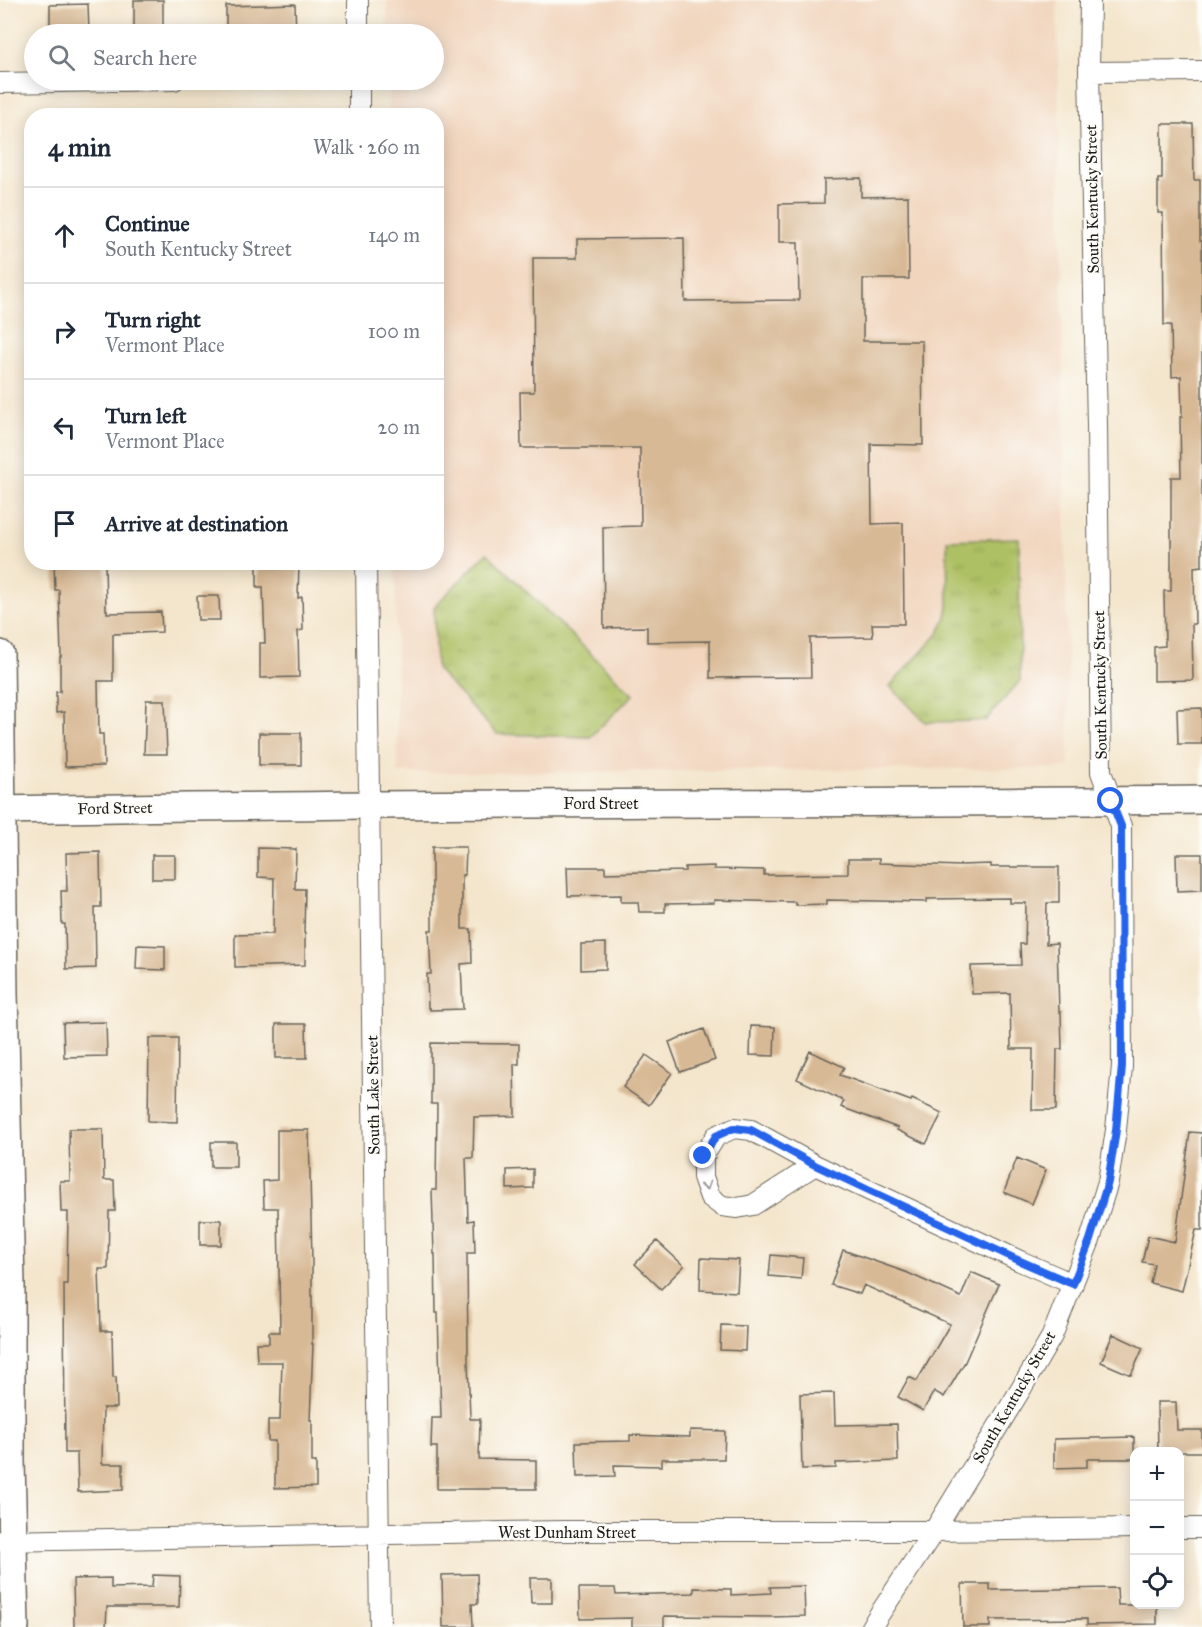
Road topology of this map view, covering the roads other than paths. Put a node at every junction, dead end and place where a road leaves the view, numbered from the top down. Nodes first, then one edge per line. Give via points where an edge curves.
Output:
1 (358, 0) edge
2 (1090, 0) edge
3 (358, 24) edge
4 (1202, 71) edge
5 (1089, 72) junction
6 (0, 83) edge
7 (24, 83) edge
8 (359, 90) edge
9 (359, 108) edge
10 (366, 570) edge
11 (0, 654) edge
12 (1202, 800) edge
13 (1111, 801) junction
14 (369, 805) junction
15 (1, 809) edge
16 (815, 1165) junction
17 (1073, 1284) junction
18 (1130, 1528) edge
19 (1184, 1528) edge
20 (1202, 1528) edge
21 (934, 1531) junction
22 (379, 1534) junction
23 (7, 1541) edge
24 (15, 1627) edge
25 (380, 1627) edge
26 (871, 1627) edge

1 - 3 street
2 - 5 street, South Kentucky Street
4 - 5 street
5 - 13 street, South Kentucky Street via 1101,772
6 - 7 street
8 - 9 street
10 - 14 street, South Lake Street
11 - 15 street
12 - 13 street, Ford Street
13 - 14 street, Ford Street
13 - 17 street, South Kentucky Street via 1121,826 1122,1066 1108,1182
14 - 15 street, Ford Street
14 - 22 street, South Lake Street
15 - 23 street via 11,1285
16 -> 16 street via 751,1130 734,1128 716,1136 703,1156 703,1178 710,1197 722,1206 737,1208 753,1205
16 - 17 street
17 - 21 street, South Kentucky Street via 1052,1336
18 - 21 street, West Dunham Street
19 - 20 street
21 - 22 street, West Dunham Street
21 - 26 street, South Kentucky Street
22 - 23 street, West Dunham Street
22 - 25 street, South Lake Street
23 - 24 street

